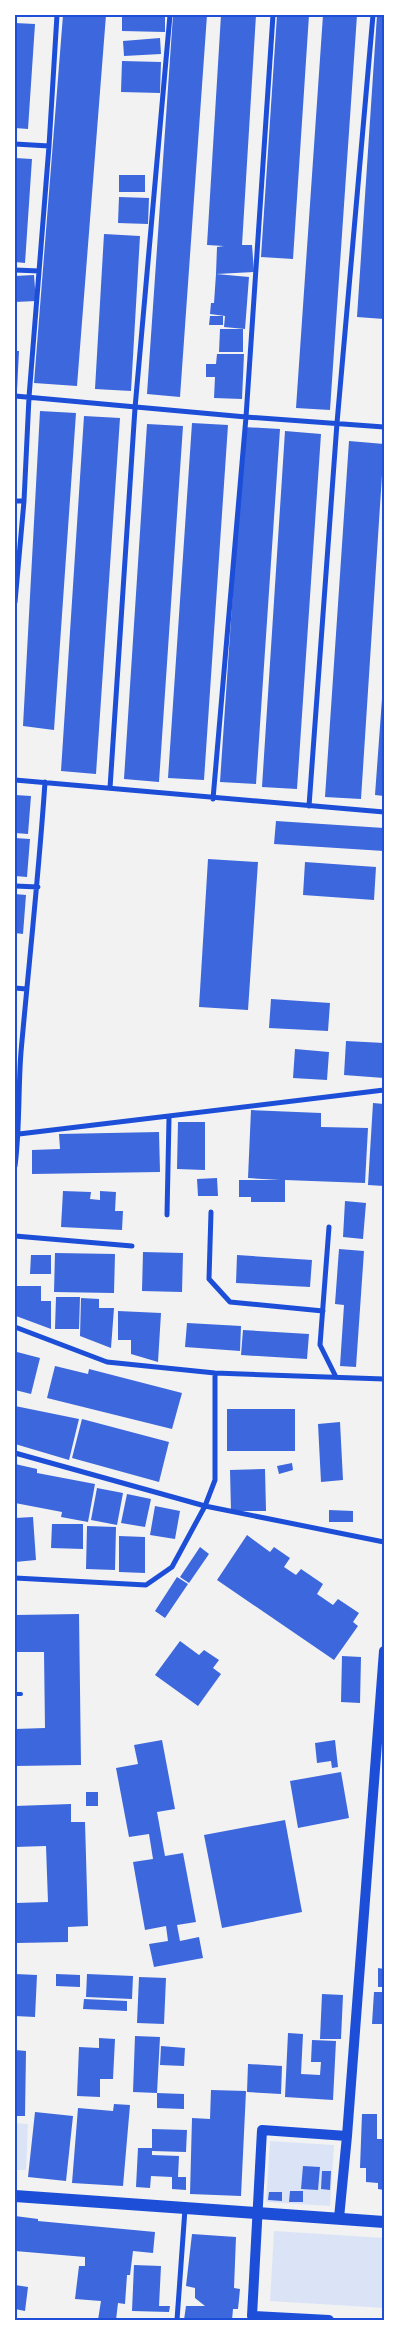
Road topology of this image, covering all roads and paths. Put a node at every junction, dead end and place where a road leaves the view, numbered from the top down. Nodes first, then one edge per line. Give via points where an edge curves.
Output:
1 (57, 15) edge
2 (170, 15) edge
3 (272, 15) edge
4 (373, 15) edge
5 (15, 144) edge
6 (49, 146) junction
7 (15, 270) edge
8 (39, 271) junction
9 (15, 396) edge
10 (29, 397) junction
11 (135, 408) junction
12 (246, 417) junction
13 (337, 422) junction
14 (384, 427) edge
15 (15, 501) edge
16 (24, 501) junction
17 (15, 602) edge
18 (15, 780) edge
19 (45, 782) junction
20 (110, 788) junction
21 (213, 799) junction
22 (309, 806) junction
23 (384, 812) edge
24 (15, 886) edge
25 (38, 887) junction
26 (15, 988) edge
27 (26, 989) junction
28 (384, 1090) edge
29 (16, 1094) edge
30 (170, 1118) junction
31 (19, 1134) junction
32 (15, 1166) edge
33 (211, 1212) dead end
34 (167, 1215) dead end
35 (329, 1227) dead end
36 (15, 1236) edge
37 (132, 1246) dead end
38 (323, 1311) junction
39 (15, 1328) edge
40 (215, 1373) junction
41 (336, 1377) junction
42 (384, 1379) edge
43 (15, 1453) edge
44 (205, 1506) junction
45 (384, 1542) edge
46 (15, 1578) edge
47 (384, 1651) edge
48 (15, 1694) edge
49 (21, 1694) dead end
50 (381, 1738) edge
51 (348, 2136) junction
52 (15, 2196) edge
53 (186, 2208) junction
54 (256, 2212) junction
55 (339, 2218) junction
56 (384, 2222) edge
57 (177, 2320) edge
58 (324, 2320) edge
59 (329, 2320) edge

1 - 6 street
2 - 11 street
3 - 12 street
4 - 13 street
5 - 6 street
6 - 8 street
7 - 8 street
8 - 10 street
9 - 10 street
10 - 11 street
10 - 16 street
11 - 12 street
11 - 20 street
12 - 13 street
12 - 21 street
13 - 14 street
13 - 22 street
15 - 16 street
16 - 17 street
18 - 19 street
19 - 20 street
19 - 25 street
20 - 21 street
21 - 22 street
22 - 23 street
24 - 25 street
25 - 27 street
26 - 27 street
27 - 29 street
28 - 30 street
29 - 31 street
30 - 31 street
30 - 34 street
31 - 32 street
33 - 38 street via 210,1279 230,1302
35 - 38 street
36 - 37 street
38 - 41 street via 320,1345
39 - 40 street via 107,1362
40 - 41 street
40 - 44 street via 215,1480
41 - 42 street
43 - 44 street
44 - 45 street
44 - 46 street via 172,1567 146,1585
47 - 50 main road
48 - 49 lane
50 - 51 main road
51 - 54 main road via 262,2130
51 - 55 main road
52 - 53 main road
53 - 54 main road
53 - 57 street
54 - 55 main road
54 - 58 main road via 252,2316
55 - 56 main road
58 - 59 main road

